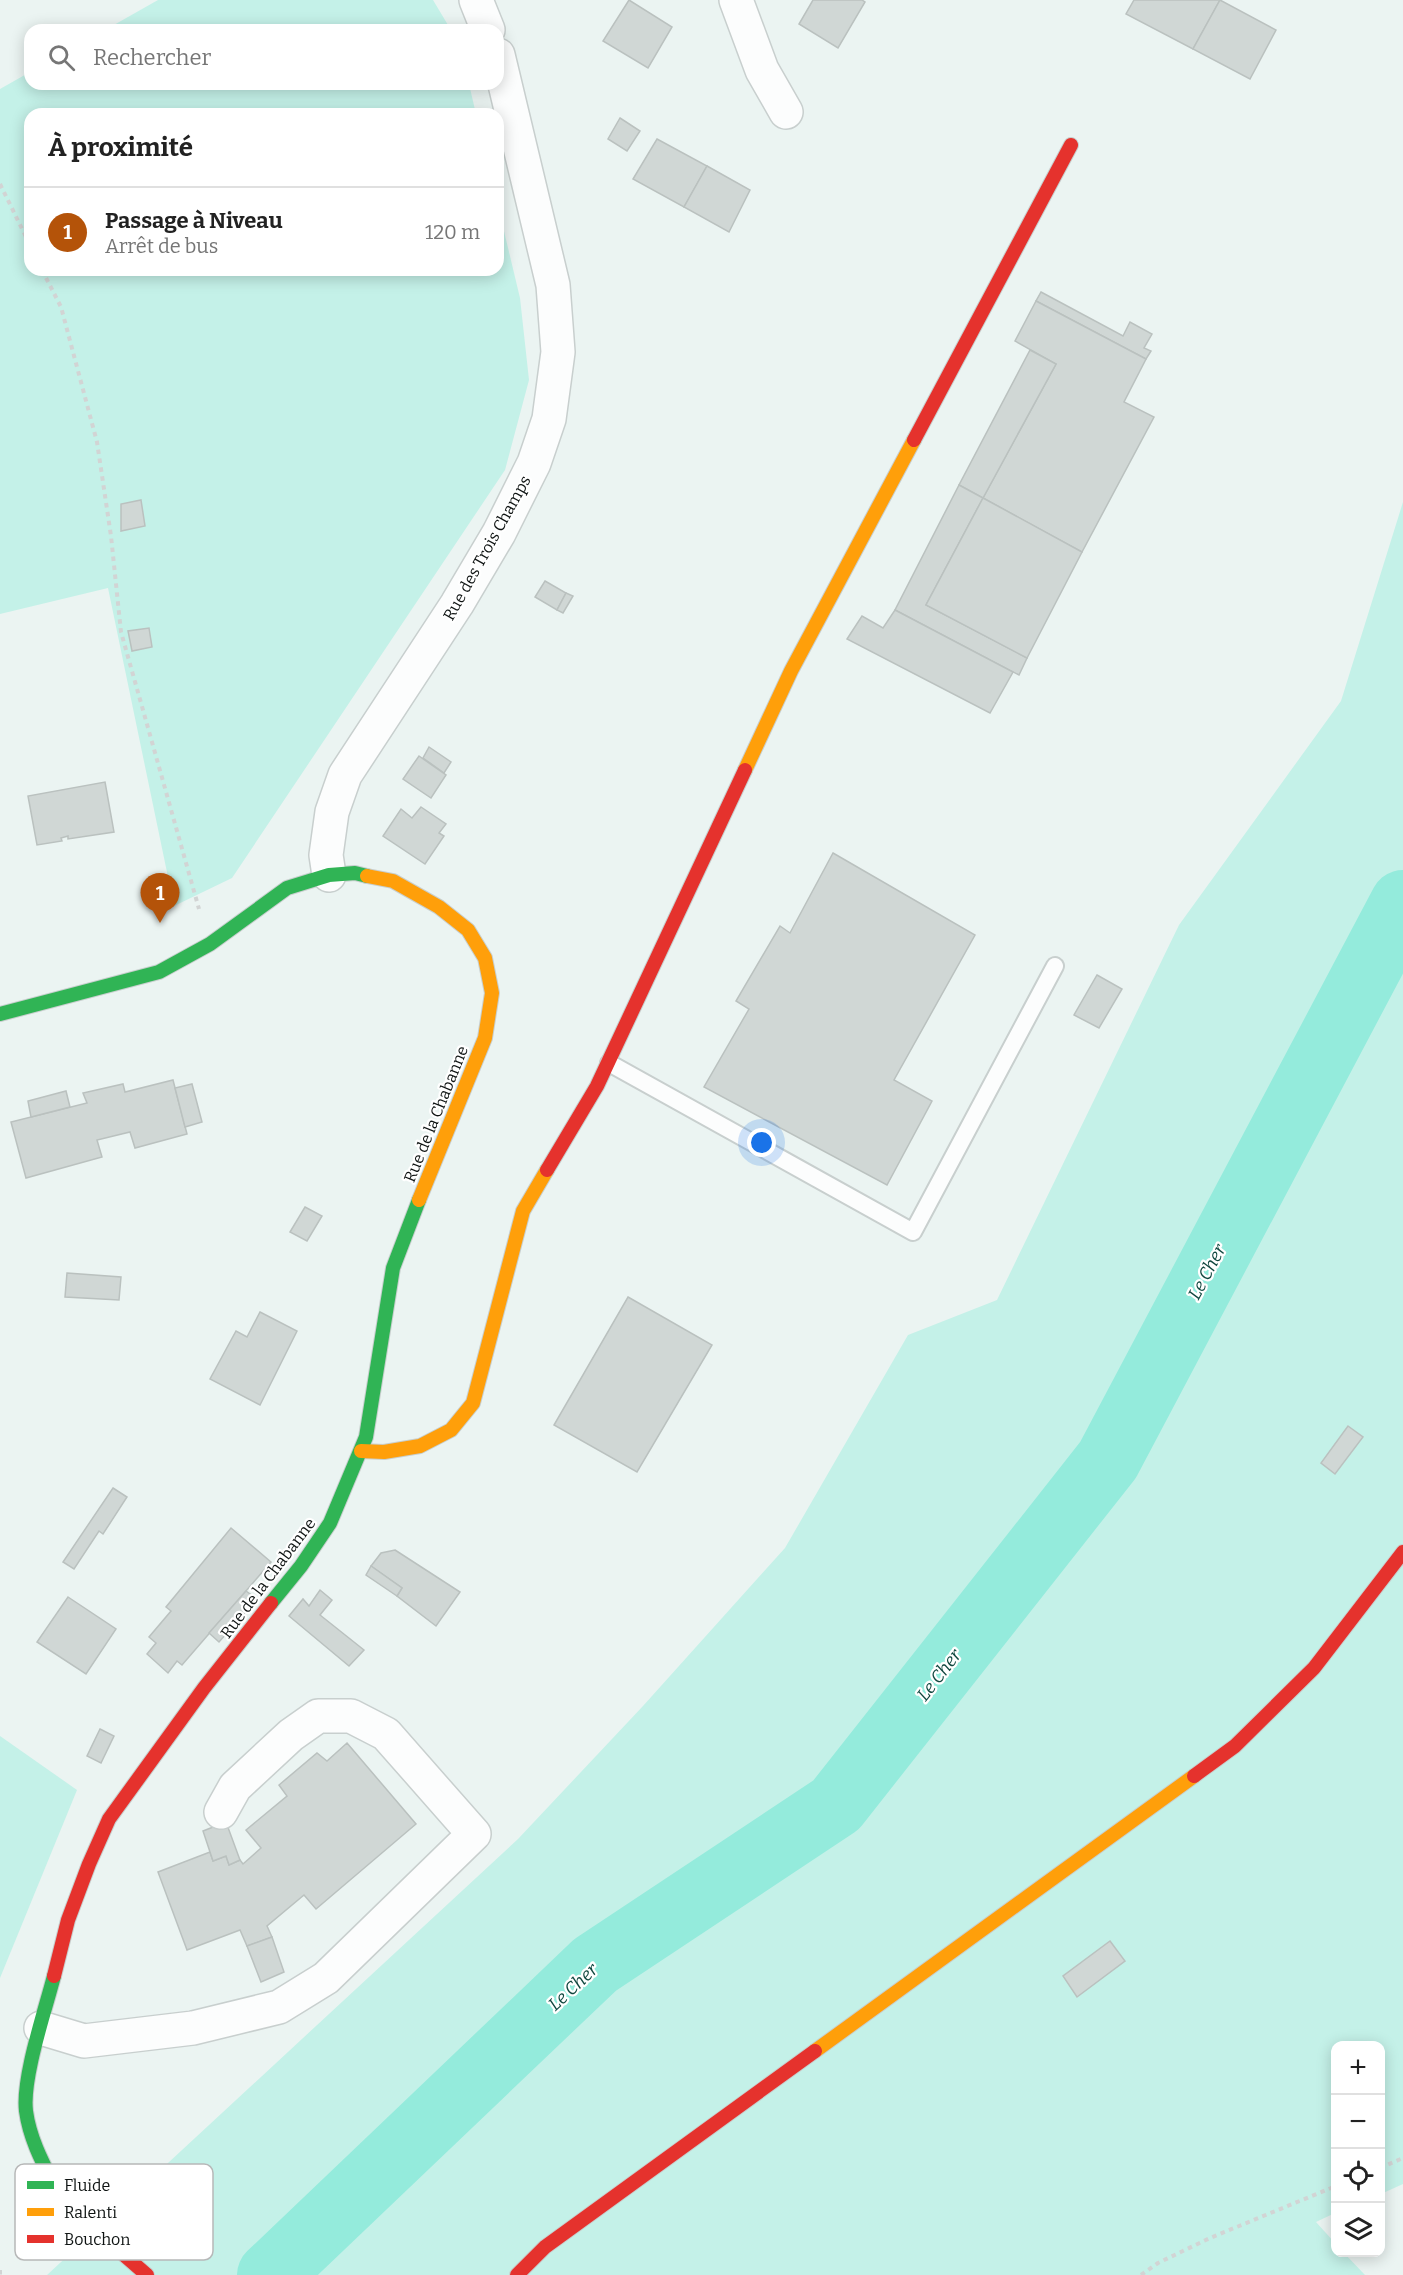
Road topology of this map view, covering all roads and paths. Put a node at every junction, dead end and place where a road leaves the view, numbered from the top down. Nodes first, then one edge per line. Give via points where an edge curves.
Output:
1 (476, 0) edge
2 (736, 0) edge
3 (486, 24) edge
4 (504, 81) edge
5 (786, 112) dead end
6 (1071, 145) dead end
7 (0, 184) edge
8 (24, 233) edge
9 (45, 276) edge
10 (329, 875) junction
11 (210, 944) junction
12 (1054, 966) dead end
13 (0, 1014) edge
14 (609, 1063) junction
15 (361, 1451) junction
16 (1403, 1552) edge
17 (221, 1812) dead end
18 (41, 2028) junction
19 (1403, 2158) edge
20 (44, 2164) edge
21 (1385, 2166) edge
22 (1331, 2188) edge
23 (130, 2260) edge
24 (0, 2270) edge
25 (0, 2275) edge
26 (147, 2275) edge
27 (517, 2275) edge
28 (1142, 2275) edge

1 - 3 street
2 - 5 street via 762,70
4 - 10 street, Rue des Trois Champs via 552,285 558,352 549,419 534,464 499,533 345,775 332,812 326,855
6 - 14 street via 791,671
7 - 8 path
9 - 11 path via 60,307 97,442 122,632
10 - 11 street, Rue de la Chabanne via 287,888
10 - 15 street, Rue de la Chabanne via 355,873 393,881 439,907 468,930 485,958 492,993 485,1038 393,1268
11 - 13 street, Rue de la Chabanne via 159,972
12 - 14 lane via 913,1232
14 - 15 street via 523,1211 473,1403 451,1430 420,1446
15 - 18 street, Rue de la Chabanne via 330,1523 301,1566 204,1688 109,1819 69,1920
16 - 27 street via 1314,1668 1235,1746 545,2247
17 - 18 street via 235,1787 291,1735 318,1716 351,1716 386,1734 474,1834 326,1977 279,2007 193,2028 84,2041
18 - 20 street, Rue de la Chabanne via 29,2075 27,2110 34,2144
19 - 21 path
22 - 28 path via 1158,2262
23 - 26 street, Rue de la Chabanne
24 - 25 path

